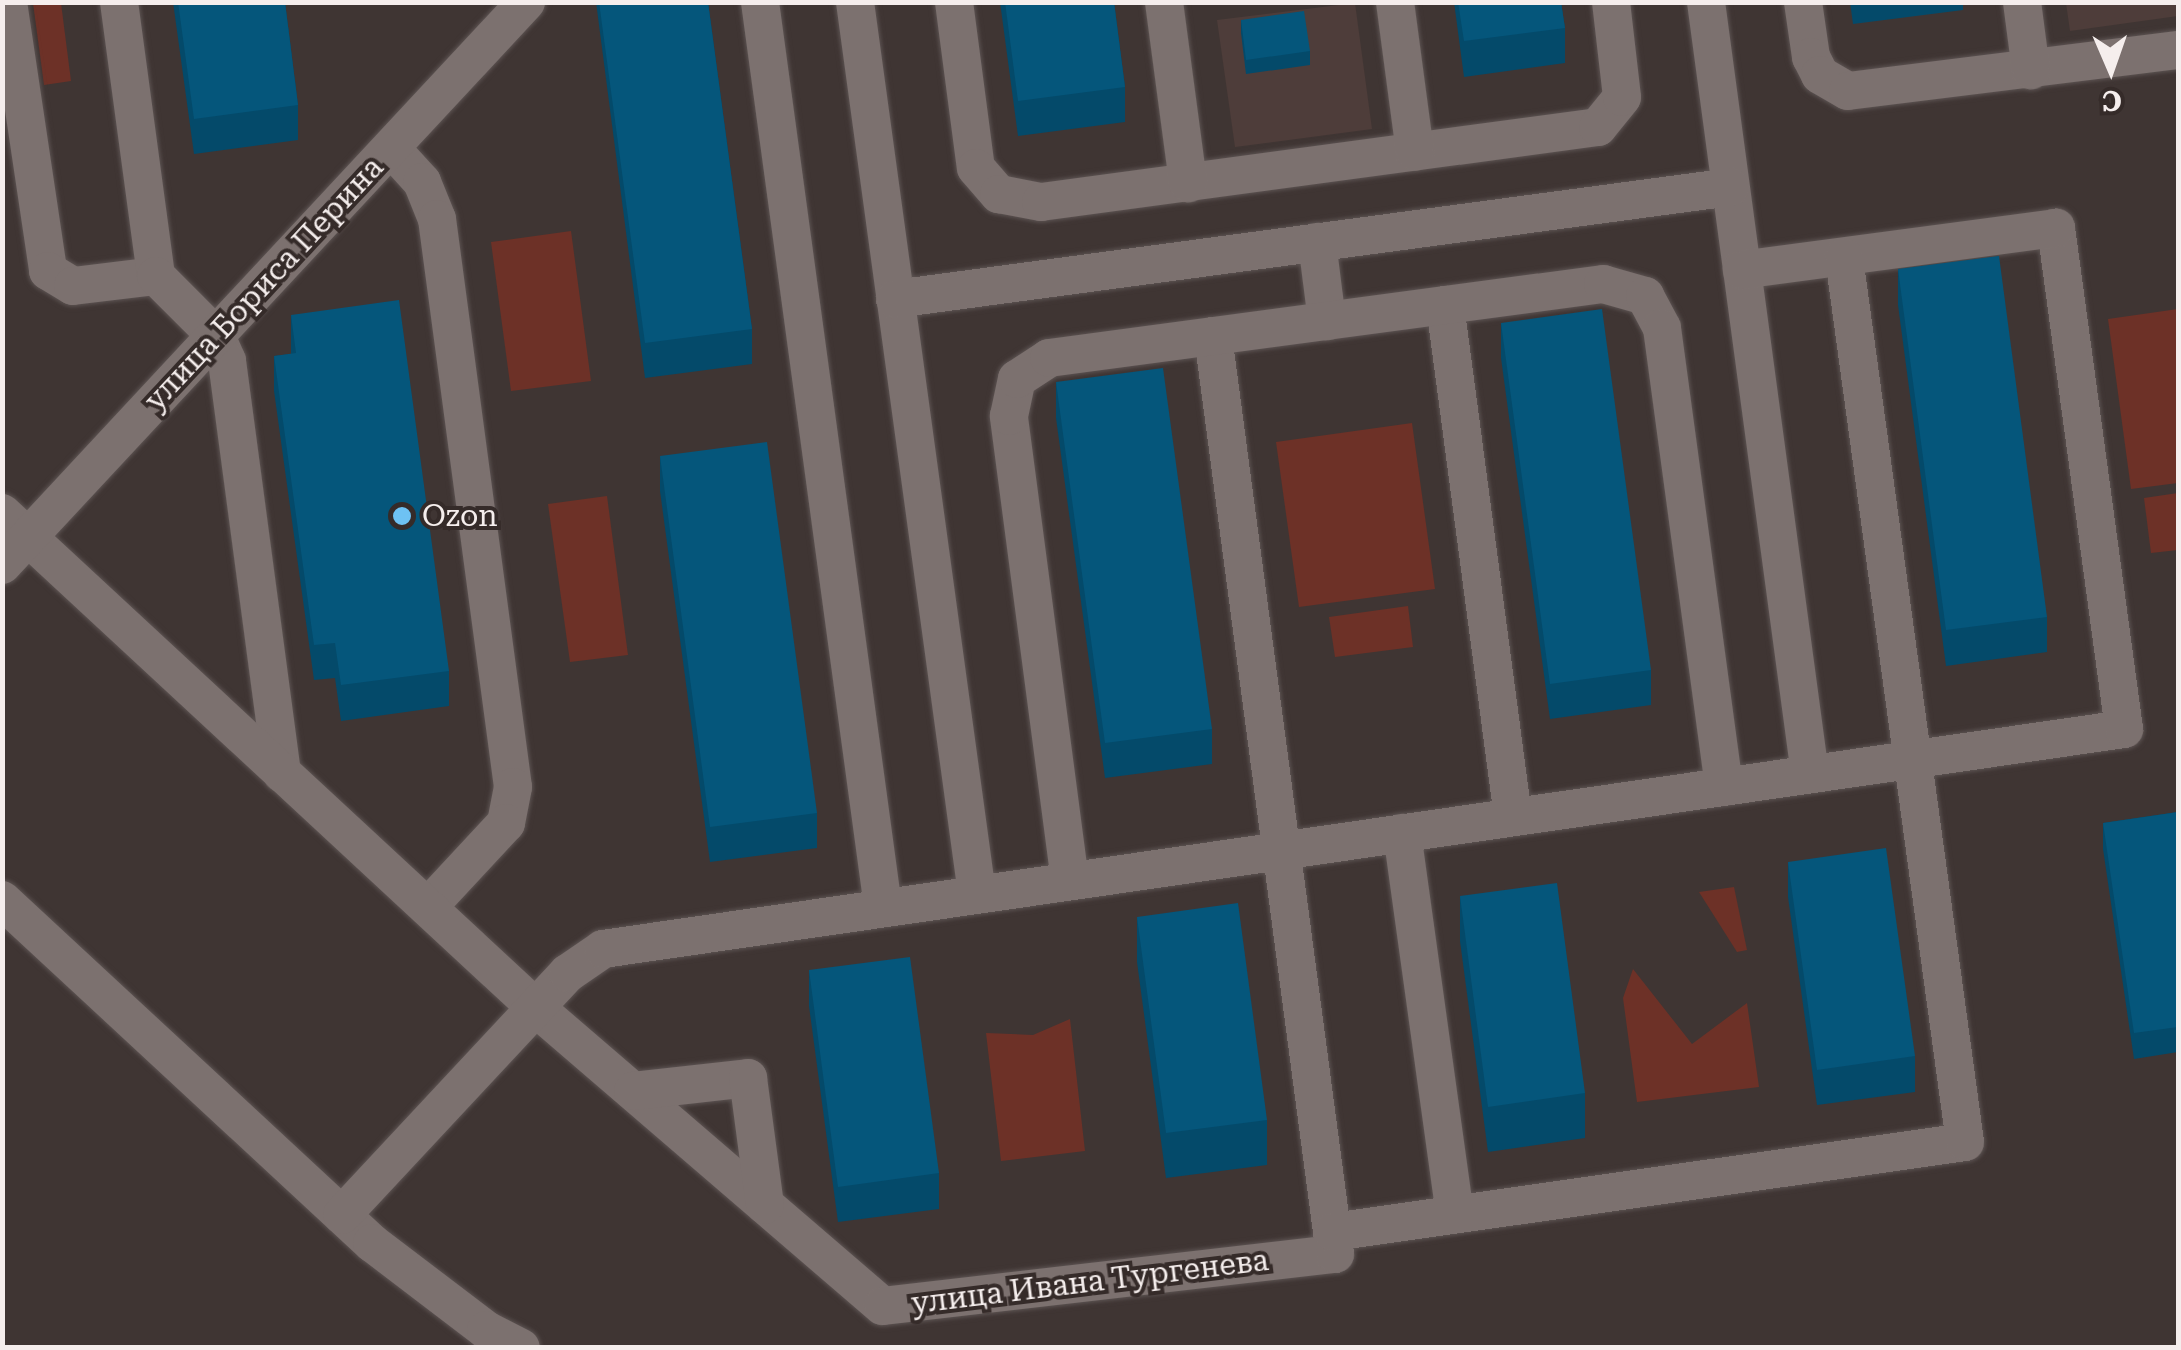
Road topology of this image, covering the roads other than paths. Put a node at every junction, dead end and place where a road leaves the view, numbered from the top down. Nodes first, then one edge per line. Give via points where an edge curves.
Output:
1 (8, 2) edge
2 (119, 2) edge
3 (526, 2) edge
4 (760, 2) edge
5 (856, 2) edge
6 (954, 2) edge
7 (1164, 2) edge
8 (1394, 2) edge
9 (1610, 2) edge
10 (1706, 2) edge
11 (1803, 2) edge
12 (2022, 2) edge
13 (2178, 50) edge
14 (2031, 70) junction
15 (391, 148) junction
16 (1415, 152) junction
17 (1188, 182) junction
18 (1731, 186) junction
19 (1317, 242) junction
20 (1844, 257) junction
21 (1742, 270) junction
22 (156, 276) junction
23 (895, 298) junction
24 (1444, 305) junction
25 (1328, 320) junction
26 (216, 336) junction
27 (1213, 336) junction
28 (16, 525) edge
29 (2, 565) edge
30 (1912, 760) junction
31 (282, 772) junction
32 (1810, 774) junction
33 (1724, 787) junction
34 (1513, 817) junction
35 (1402, 833) junction
36 (1282, 850) junction
37 (1070, 881) junction
38 (977, 894) junction
39 (2, 900) edge
40 (428, 907) junction
41 (883, 907) junction
42 (536, 1008) junction
43 (633, 1091) junction
44 (765, 1205) junction
45 (1455, 1214) junction
46 (342, 1215) junction
47 (1334, 1243) junction
48 (520, 1348) edge

1 - 22 street via 48,271 73,286
2 - 22 street
3 - 15 street, улица Бориса Перина
4 - 41 street
5 - 23 street
6 - 17 street via 976,168 1000,194 1040,202
7 - 17 street
8 - 16 street
9 - 16 street via 1622,98 1609,120 1598,127
10 - 18 street
11 - 14 street via 1820,75 1848,91
12 - 14 street
13 - 14 street
15 - 26 street, улица Бориса Перина
15 - 40 street via 422,182 436,220 513,787 506,823
16 - 17 street
18 - 19 street
18 - 21 street
19 - 23 street
19 - 25 street
20 - 21 street
20 - 30 street
20 - 30 street via 2056,228 2064,286 2124,730
21 - 32 street
22 - 26 street
23 - 38 street
24 - 25 street
24 - 33 street via 1603,284 1627,286 1657,311
24 - 34 street
25 - 27 street
26 - 28 street, улица Бориса Перина
26 - 31 street via 227,361
27 - 36 street
27 - 37 street via 1049,358 1017,379 1010,396
28 - 29 street, улица Бориса Перина
28 - 31 street, улица Ивана Тургенева
30 - 32 street
30 - 45 street, улица Ивана Тургенева via 1966,1142
31 - 40 street, улица Ивана Тургенева
32 - 33 street
33 - 34 street
34 - 35 street
35 - 36 street
35 - 45 street
36 - 37 street
36 - 47 street
37 - 38 street
38 - 41 street
39 - 46 street
40 - 42 street, улица Ивана Тургенева
41 - 42 street via 602,950 580,961
42 - 43 street, улица Ивана Тургенева
42 - 46 street
43 - 44 street, улица Ивана Тургенева
43 - 44 street via 748,1078
44 - 47 street, улица Ивана Тургенева via 883,1306
45 - 47 street, улица Ивана Тургенева
46 - 48 street via 486,1330

